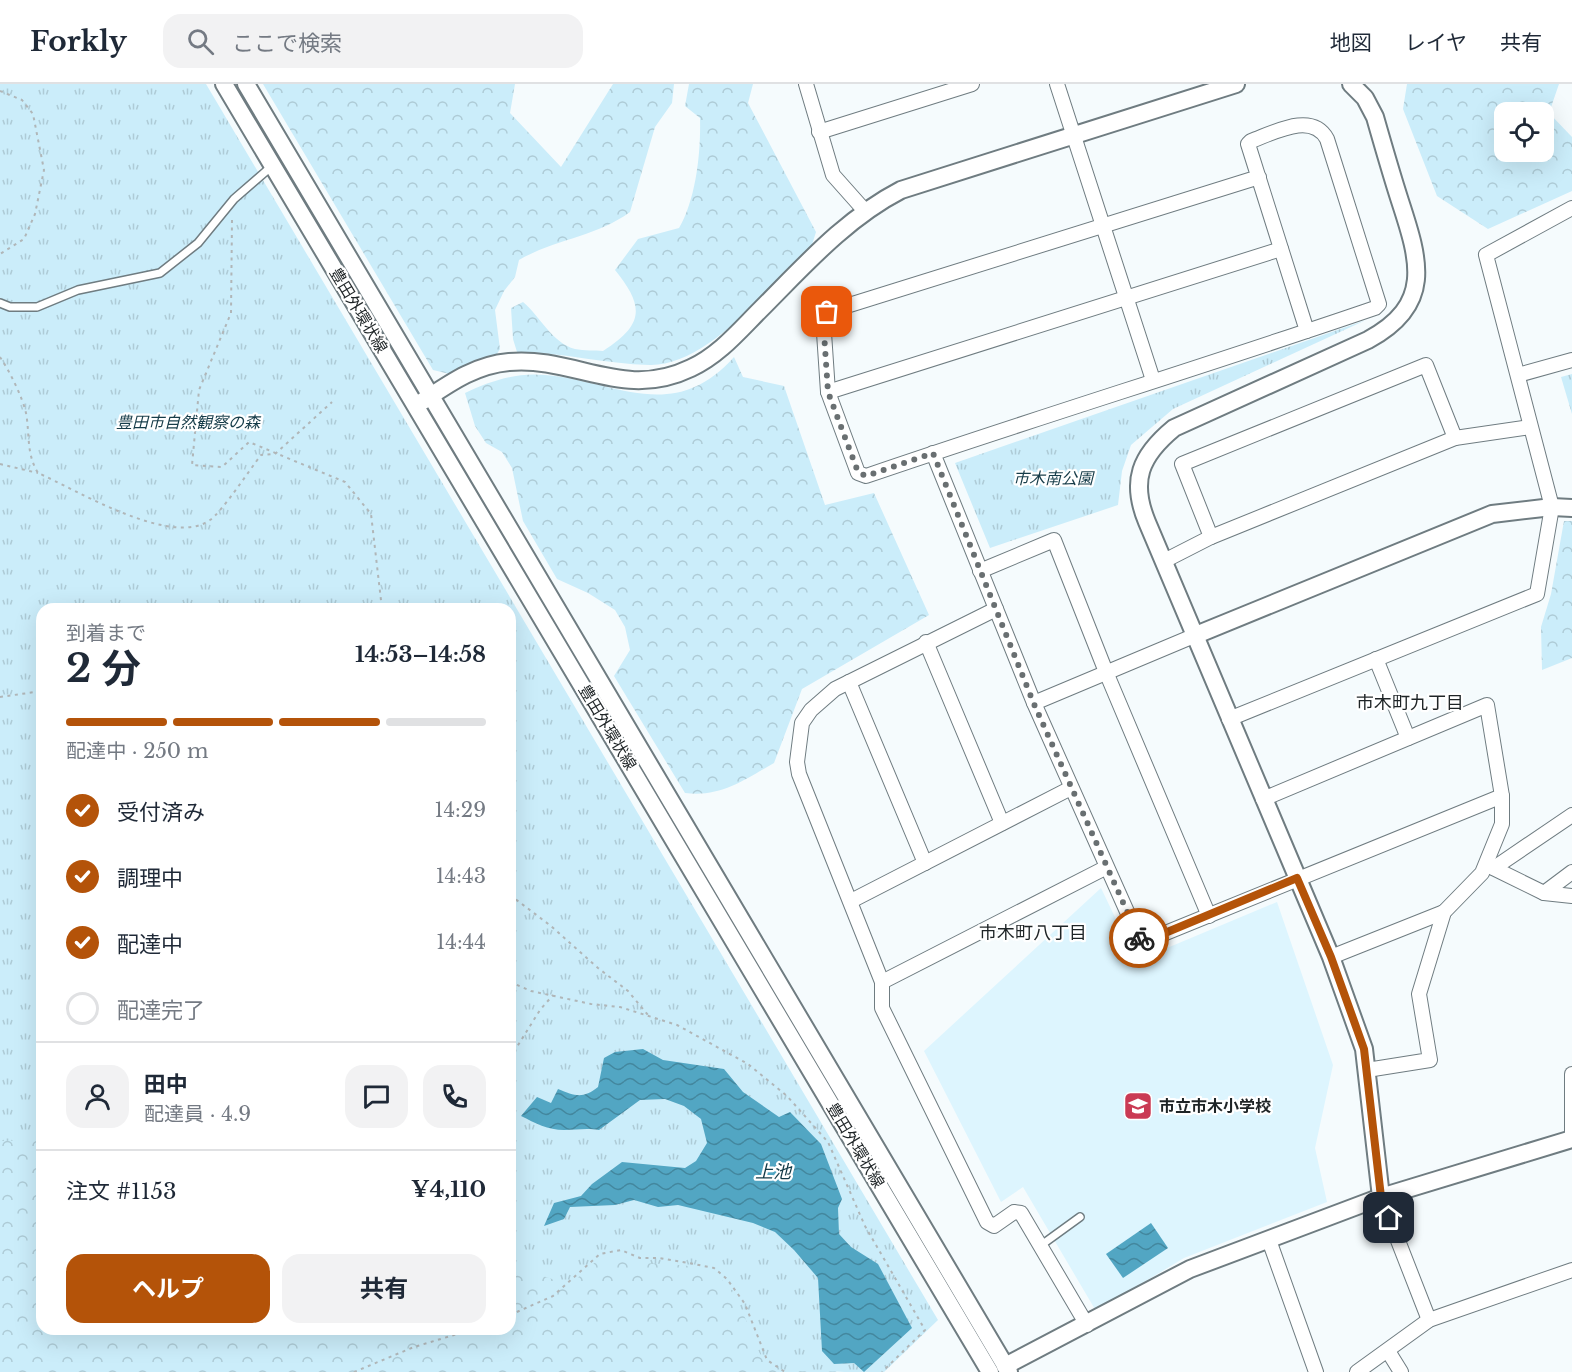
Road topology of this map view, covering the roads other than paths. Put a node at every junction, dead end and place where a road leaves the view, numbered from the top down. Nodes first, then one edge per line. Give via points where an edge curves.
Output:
1 (224, 84) edge
2 (246, 84) edge
3 (806, 84) edge
4 (972, 84) edge
5 (1058, 84) edge
6 (1234, 84) edge
7 (1351, 84) edge
8 (819, 132) junction
9 (1072, 134) junction
10 (272, 165) junction
11 (1259, 177) junction
12 (1572, 208) edge
13 (865, 211) junction
14 (1102, 224) junction
15 (1281, 249) junction
16 (1126, 299) junction
17 (0, 303) edge
18 (1307, 331) junction
19 (1572, 360) edge
20 (1518, 375) junction
21 (1153, 380) junction
22 (828, 392) junction
23 (431, 395) junction
24 (416, 405) junction
25 (1530, 427) junction
26 (1455, 438) junction
27 (933, 453) junction
28 (1552, 507) junction
29 (1572, 508) edge
30 (1211, 537) junction
31 (1164, 561) junction
32 (980, 571) junction
33 (996, 609) junction
34 (1196, 636) junction
35 (926, 642) junction
36 (1376, 659) junction
37 (1106, 672) junction
38 (849, 682) junction
39 (1034, 704) junction
40 (1229, 719) junction
41 (1408, 738) junction
42 (1071, 788) junction
43 (1502, 796) junction
44 (1263, 799) junction
45 (1572, 815) edge
46 (1002, 822) junction
47 (925, 863) junction
48 (1490, 866) junction
49 (1105, 868) junction
50 (1572, 872) edge
51 (1297, 878) junction
52 (1544, 893) junction
53 (1572, 896) edge
54 (851, 901) junction
55 (1444, 912) junction
56 (1209, 915) junction
57 (1331, 957) junction
58 (882, 982) junction
59 (1367, 1070) junction
60 (1572, 1074) edge
61 (1572, 1138) edge
62 (1381, 1197) junction
63 (1080, 1217) dead end
64 (1269, 1240) junction
65 (1040, 1246) junction
66 (1572, 1270) edge
67 (1429, 1320) junction
68 (1087, 1325) junction
69 (1388, 1351) junction
70 (1001, 1370) edge
71 (1316, 1372) edge
72 (1357, 1372) edge
73 (1401, 1372) edge

1 - 10 street, 豊田外環状線
2 - 23 street, 豊田外環状線
3 - 8 street
4 - 8 street
5 - 9 street
6 - 9 street
7 - 31 street via 1365,98 1375,117 1416,249 1418,273 1414,293 1403,315 1387,330 1174,428 1153,447 1139,474 1138,492
8 - 13 street via 833,175
9 - 13 street via 901,189
9 - 14 street
10 - 17 lane via 234,199 198,243 160,273 78,290 37,307 10,308
10 - 24 street, 豊田外環状線
11 - 14 street
11 - 15 street
11 - 18 street via 1248,144 1251,141 1301,124 1319,128 1324,134 1379,304
12 - 20 street via 1486,255
13 - 23 street via 719,351 690,369 660,379 632,381 554,365 509,362 474,370
14 - 16 street
14 - 22 street via 827,312 823,318
15 - 16 street
15 - 18 street
16 - 21 street
16 - 22 street
18 - 21 street
19 - 20 street
20 - 25 street
21 - 27 street
22 - 27 street via 858,472 866,476
23 - 24 street
23 - 70 street, 豊田外環状線
24 - 70 street, 豊田外環状線
25 - 26 street
25 - 28 street
26 - 30 street
26 - 30 street via 1426,365 1182,464
27 - 32 street
28 - 29 street
28 - 34 street via 1492,514
28 - 36 street via 1537,594
30 - 31 street
31 - 34 street
32 - 33 street
32 - 37 street via 1054,540
33 - 35 street
33 - 39 street
34 - 37 street
34 - 40 street
35 - 38 street
35 - 46 street
36 - 40 street
36 - 41 street
37 - 39 street
37 - 56 street
38 - 47 street
38 - 54 street via 821,700 802,723 797,762
39 - 42 street
40 - 44 street
41 - 43 street via 1486,705
41 - 44 street
42 - 46 street
42 - 49 street
43 - 48 street via 1502,824
43 - 51 street
44 - 51 street
45 - 48 street
46 - 47 street
47 - 54 street
48 - 52 street
48 - 55 street
49 - 56 street via 1141,943
49 - 58 street
50 - 52 street
51 - 56 street
51 - 57 street
52 - 53 street
54 - 58 street
55 - 57 street
55 - 59 street via 1419,994 1430,1060
57 - 59 street via 1364,1049
58 - 65 street via 882,1008 987,1222 994,1226 1014,1212 1021,1213
59 - 62 street
60 - 61 street
61 - 62 street
62 - 64 street
62 - 67 street
63 - 65 lane
64 - 68 street via 1190,1269
64 - 71 street
65 - 68 street
66 - 67 street
67 - 69 street
68 - 70 street
69 - 72 street
69 - 73 street

